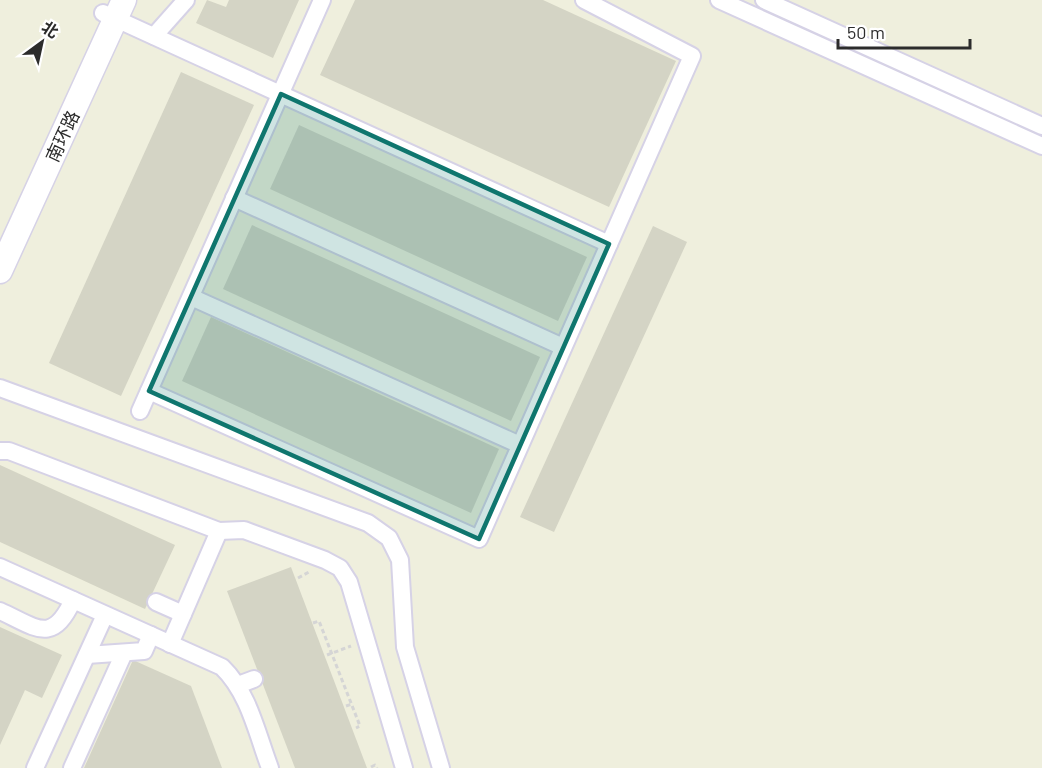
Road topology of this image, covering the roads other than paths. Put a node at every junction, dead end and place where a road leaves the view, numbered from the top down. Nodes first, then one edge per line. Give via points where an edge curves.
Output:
1 (186, 0) edge
2 (322, 0) edge
3 (584, 0) edge
4 (719, 0) edge
5 (764, 0) edge
6 (113, 8) edge
7 (154, 36) junction
8 (280, 94) junction
9 (1042, 126) edge
10 (1042, 146) edge
11 (234, 198) junction
12 (0, 237) edge
13 (609, 244) junction
14 (0, 271) edge
15 (191, 297) junction
16 (563, 347) junction
17 (0, 388) edge
18 (149, 391) junction
19 (140, 411) dead end
20 (520, 445) junction
21 (0, 450) edge
22 (219, 531) junction
23 (0, 567) edge
24 (73, 600) junction
25 (156, 602) dead end
26 (0, 611) edge
27 (183, 614) junction
28 (105, 615) junction
29 (151, 635) junction
30 (170, 644) junction
31 (124, 652) junction
32 (87, 655) junction
33 (254, 679) dead end
34 (237, 685) junction
35 (38, 767) edge
36 (72, 768) edge
37 (270, 768) edge
38 (404, 768) edge
39 (441, 768) edge

1 - 7 street
2 - 8 street
3 - 13 street via 692,56
4 - 10 street
5 - 9 street
6 - 7 street
6 - 12 main road, 南环路
6 - 14 main road, 南环路
7 - 8 street
8 - 11 street
8 - 13 street
11 - 15 street
11 - 16 street
13 - 16 street
15 - 18 street
15 - 20 street
16 - 20 street
17 - 39 street via 368,523 389,538 400,560 405,647
18 - 19 street
18 - 20 street via 479,539
21 - 22 street
22 - 27 street
22 - 38 street via 244,530 340,568 349,582
23 - 24 street
24 - 26 street via 56,628 44,630
24 - 28 street
25 - 27 street
27 - 30 street
28 - 29 street
28 - 32 street
29 - 30 street
29 - 31 street via 144,651
30 - 34 street via 222,667
31 - 32 street
31 - 36 street
32 - 35 street
33 - 34 street
34 - 37 street

